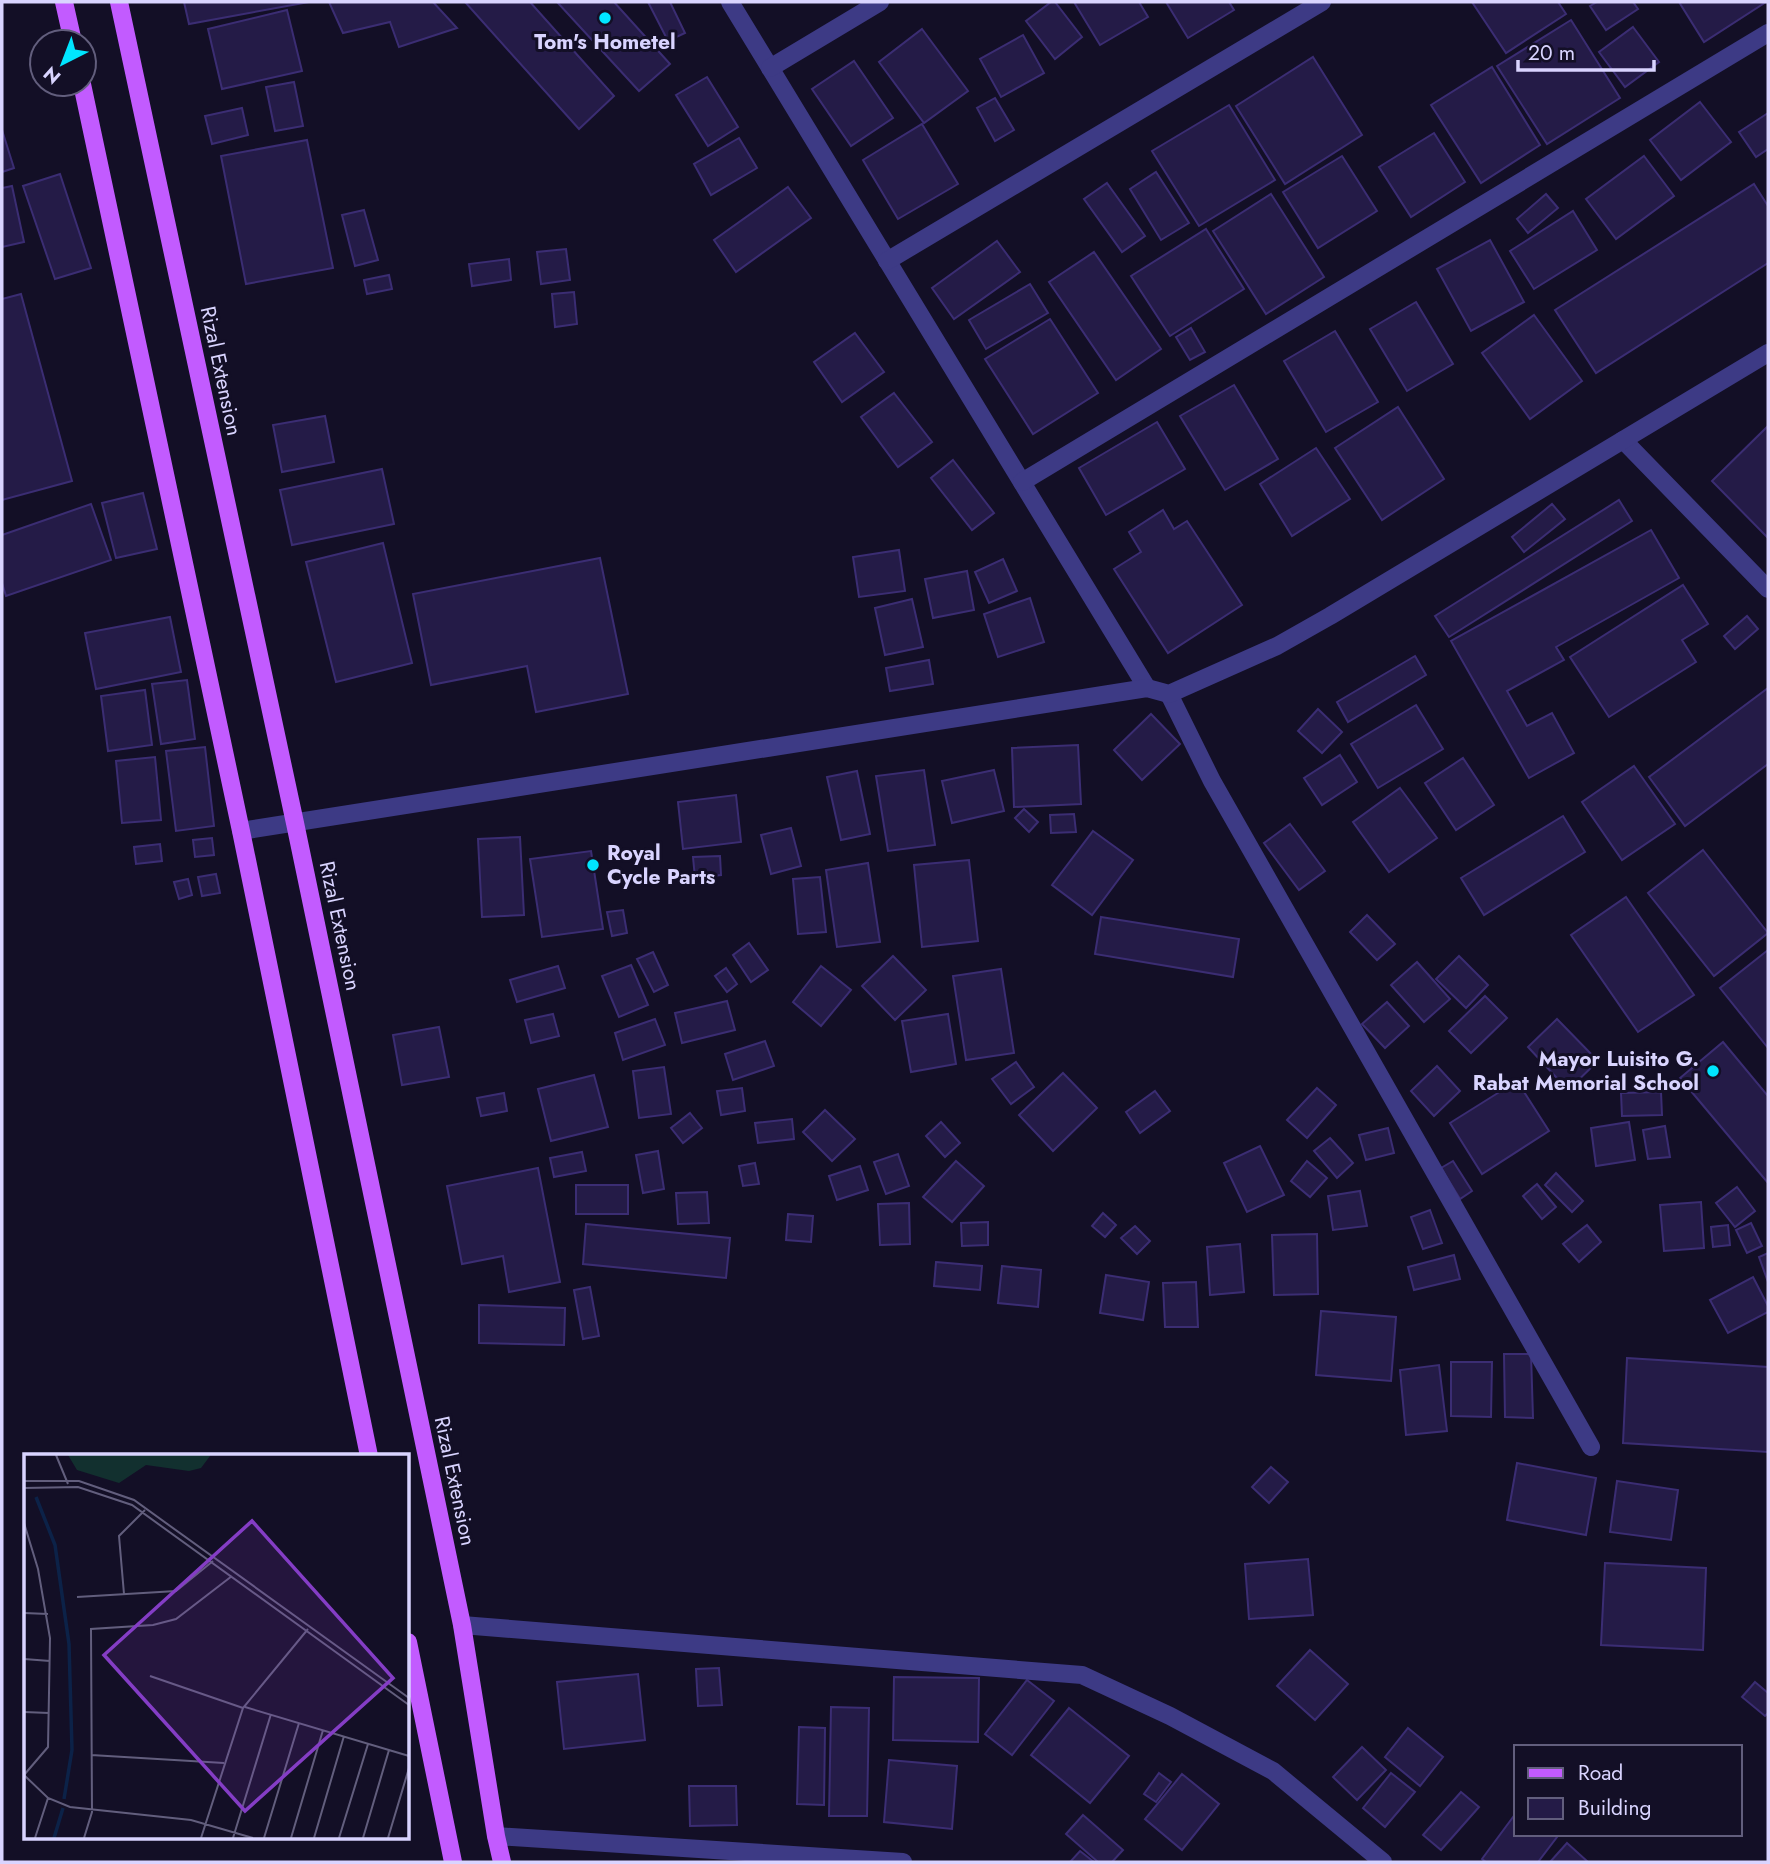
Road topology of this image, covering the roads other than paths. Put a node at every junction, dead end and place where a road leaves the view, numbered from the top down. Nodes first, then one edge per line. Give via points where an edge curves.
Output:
1 (64, 2) edge
2 (119, 2) edge
3 (730, 2) edge
4 (880, 2) edge
5 (1321, 2) edge
6 (70, 28) edge
7 (1768, 33) edge
8 (771, 68) junction
9 (85, 98) edge
10 (887, 261) junction
11 (1768, 353) edge
12 (1623, 440) junction
13 (1022, 482) junction
14 (1768, 589) edge
15 (1147, 688) junction
16 (1169, 694) junction
17 (295, 823) junction
18 (241, 831) junction
19 (1591, 1447) dead end
20 (369, 1454) edge
21 (461, 1625) junction
22 (410, 1653) edge
23 (496, 1836) junction
24 (453, 1862) edge
25 (502, 1862) edge
26 (903, 1862) edge
27 (1383, 1862) edge

1 - 6 main road
2 - 17 main road, Rizal Extension
3 - 8 street
4 - 8 street
5 - 10 street
7 - 13 street
8 - 10 street
9 - 18 main road
10 - 13 street
11 - 12 street
12 - 14 street
12 - 16 street via 1331,616
13 - 15 street
15 - 16 street
15 - 17 street
16 - 19 street via 1212,781
17 - 18 street
17 - 21 main road, Rizal Extension
18 - 20 main road
21 - 23 main road, Rizal Extension
21 - 27 street via 1082,1675 1273,1771
22 - 24 main road
23 - 25 main road, Rizal Extension
23 - 26 street

